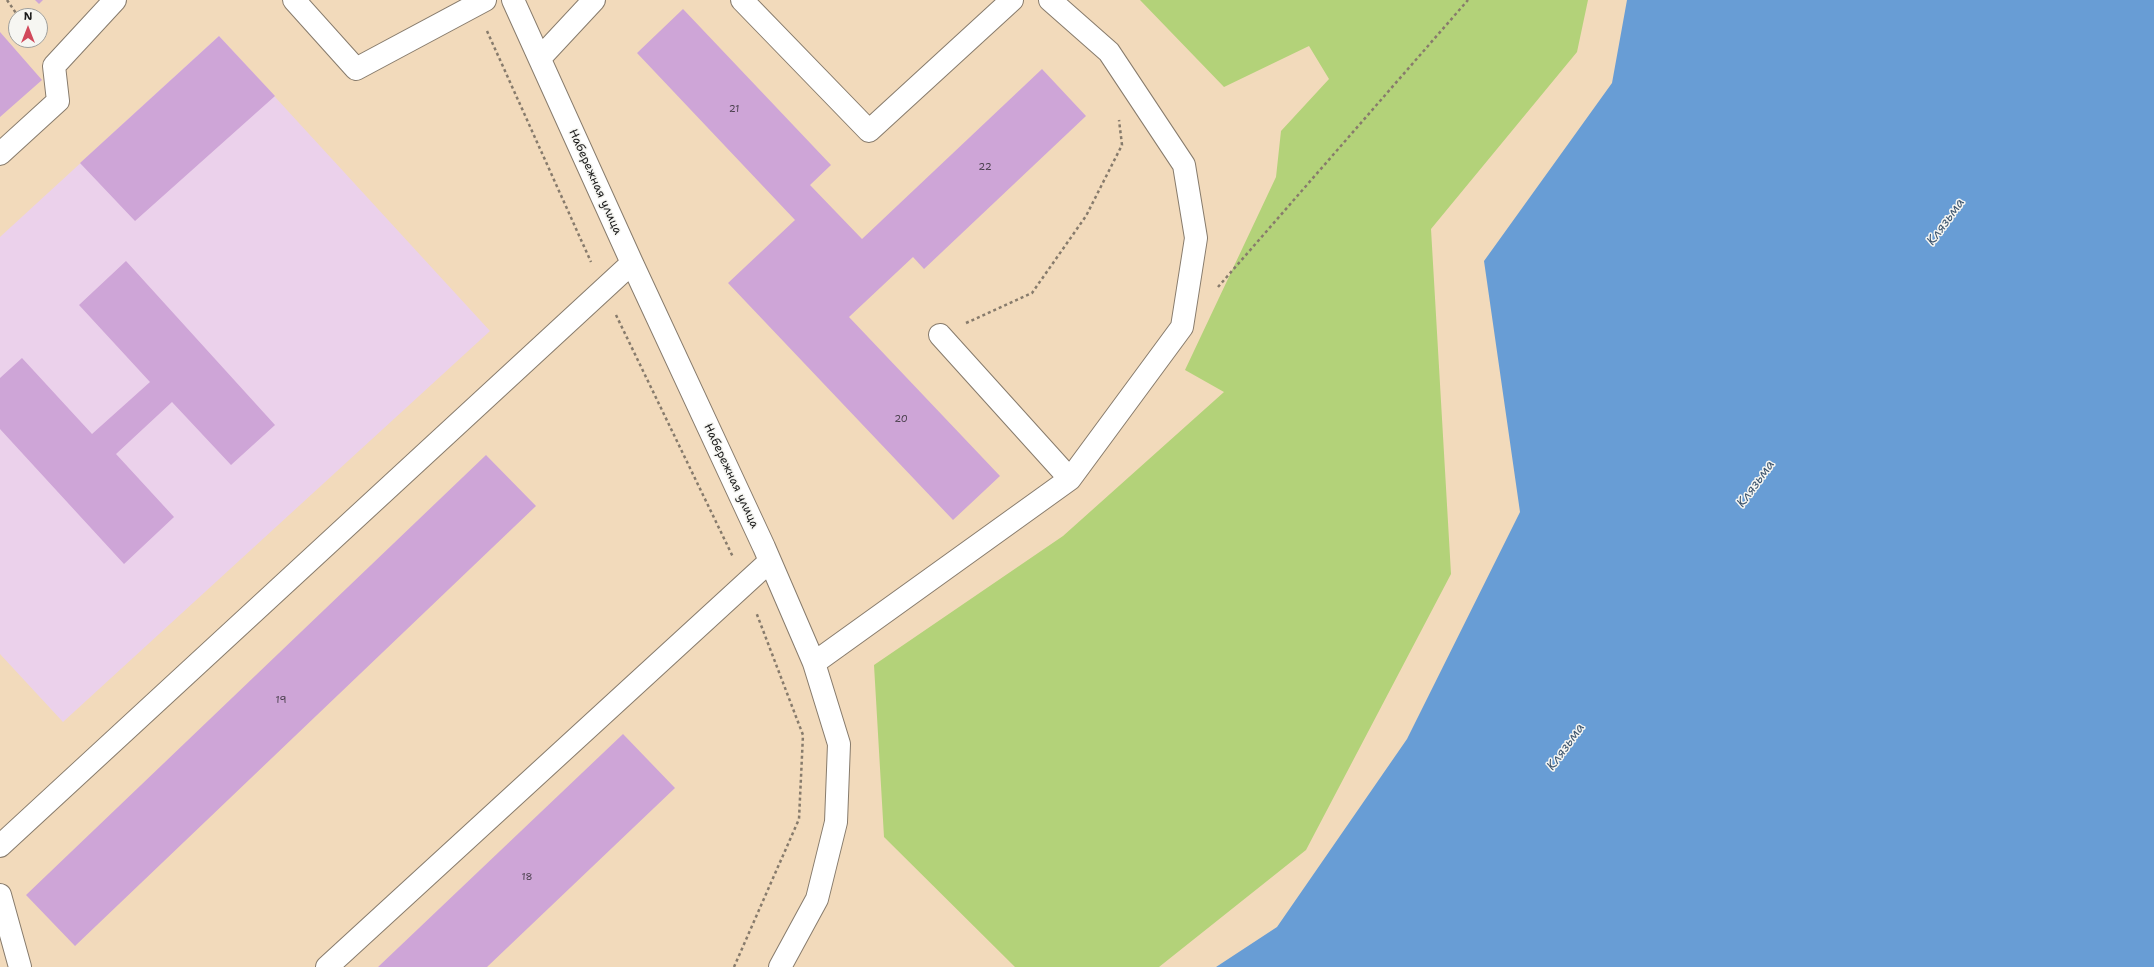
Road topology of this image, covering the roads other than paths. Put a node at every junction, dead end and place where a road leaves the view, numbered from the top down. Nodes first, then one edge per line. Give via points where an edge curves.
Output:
1 (115, 0) edge
2 (294, 0) edge
3 (513, 0) edge
4 (594, 0) edge
5 (742, 0) edge
6 (1012, 0) edge
7 (1050, 0) edge
8 (480, 3) edge
9 (540, 58) junction
10 (0, 154) edge
11 (632, 263) junction
12 (940, 335) road end
13 (1070, 479) junction
14 (770, 561) junction
15 (814, 663) junction
16 (0, 846) edge
17 (0, 895) edge
18 (20, 967) edge
19 (327, 967) edge
20 (780, 967) edge

1 - 10 street via 54,66 58,101
2 - 8 street via 356,69
3 - 9 street, Набережная улица
4 - 9 street
5 - 6 street via 869,131
7 - 13 street via 1110,52 1184,165 1196,238 1182,328
9 - 11 street, Набережная улица
11 - 14 street, Набережная улица
11 - 16 street
12 - 13 street
13 - 15 street
14 - 15 street, Набережная улица
14 - 19 street
15 - 20 street, Набережная улица via 840,744 836,822 817,899
17 - 18 street

